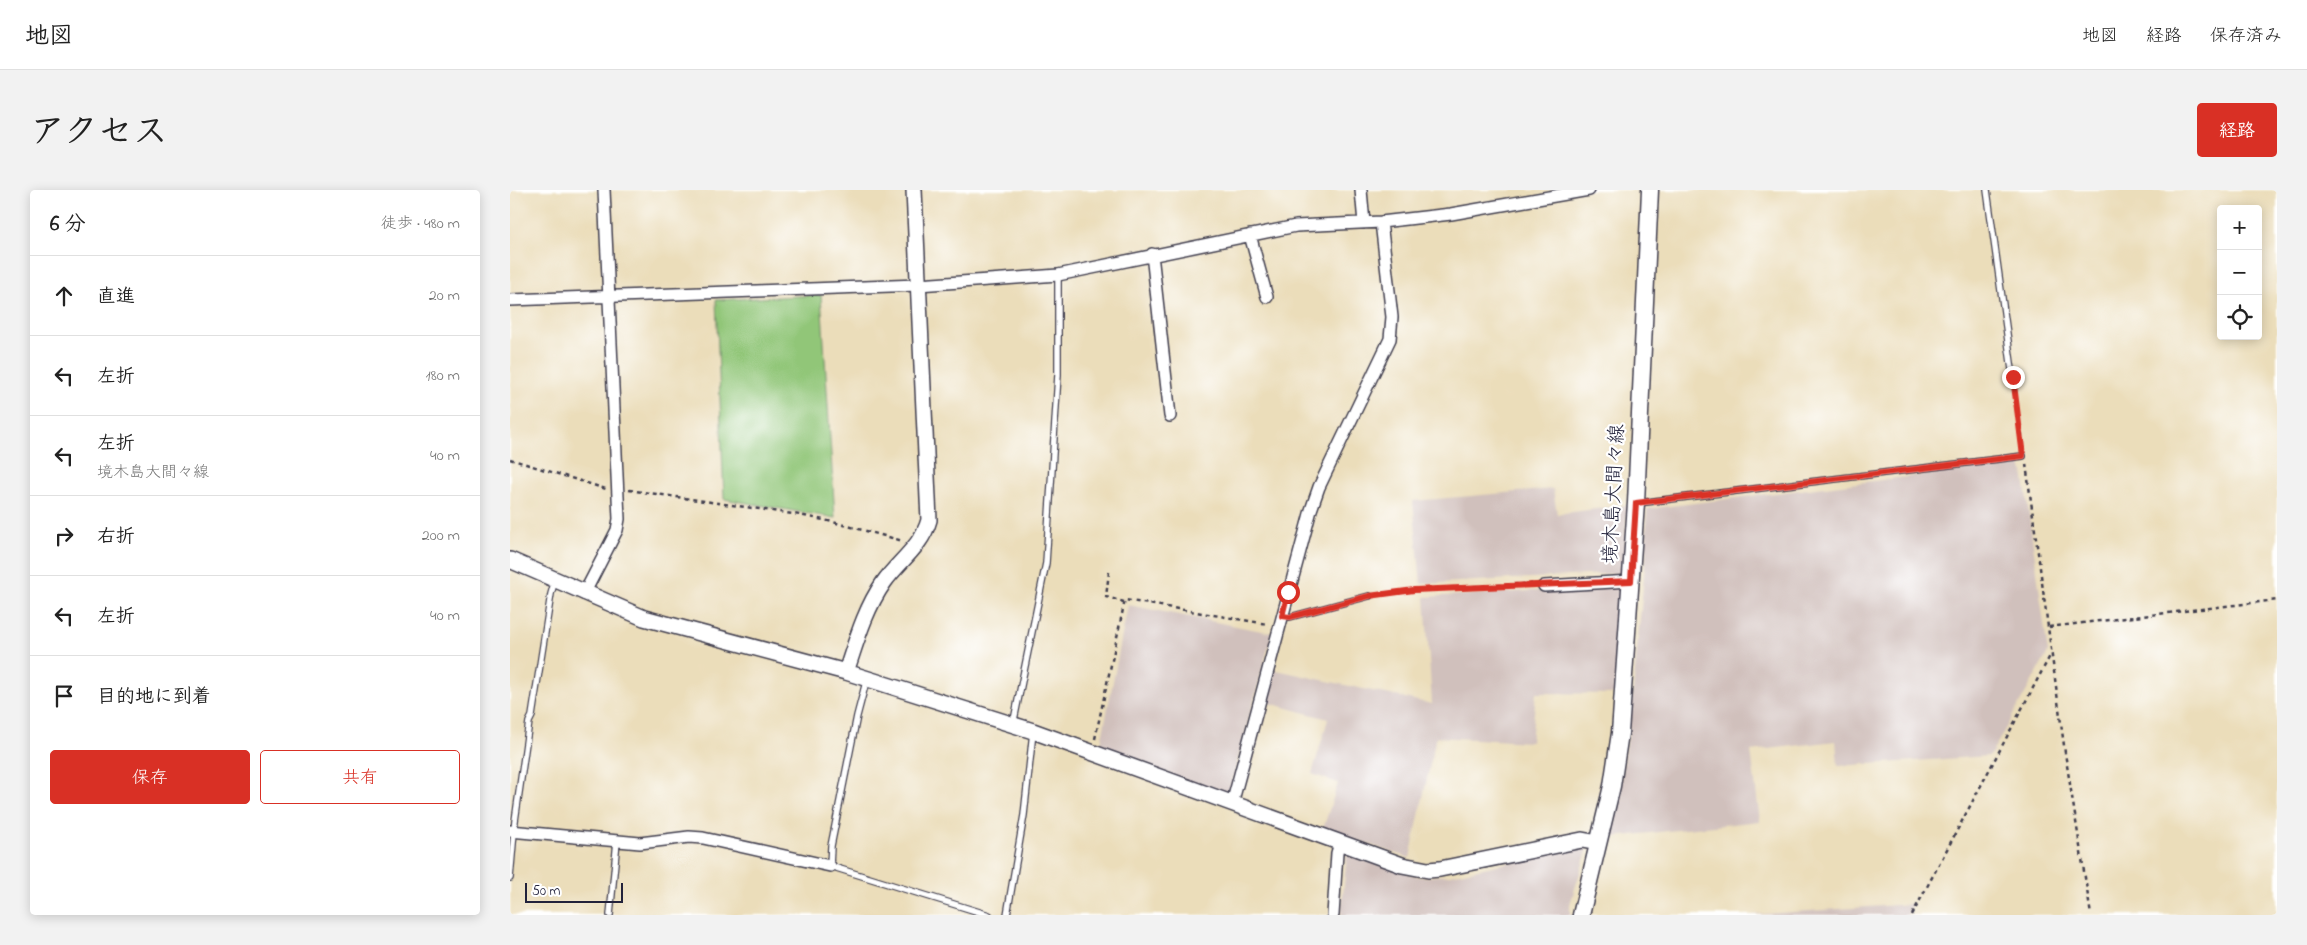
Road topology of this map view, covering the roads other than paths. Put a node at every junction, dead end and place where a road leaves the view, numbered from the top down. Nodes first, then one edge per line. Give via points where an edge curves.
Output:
1 (604, 190) edge
2 (914, 190) edge
3 (1361, 190) edge
4 (1589, 190) edge
5 (1650, 190) edge
6 (1987, 190) edge
7 (1381, 222) junction
8 (1364, 223) junction
9 (1250, 235) junction
10 (1152, 254) junction
11 (1058, 276) junction
12 (918, 285) junction
13 (609, 297) junction
14 (1267, 297) dead end
15 (510, 300) edge
16 (2013, 377) road end
17 (1170, 416) dead end
18 (2023, 456) road end
19 (1636, 503) junction
20 (510, 560) edge
21 (555, 580) junction
22 (1631, 581) junction
23 (1544, 586) road end
24 (584, 594) junction
25 (1369, 596) road end
26 (1280, 621) junction
27 (846, 672) junction
28 (866, 678) junction
29 (1013, 725) junction
30 (1033, 731) junction
31 (1232, 804) junction
32 (512, 831) edge
33 (617, 841) junction
34 (1340, 843) junction
35 (1598, 843) junction
36 (830, 866) junction
37 (510, 878) edge
38 (610, 915) edge
39 (989, 915) edge
40 (1007, 915) edge
41 (1333, 915) edge
42 (1581, 915) edge

1 - 13 street
2 - 12 street
3 - 8 street
4 - 7 street via 1451,214
5 - 19 main road, 境木島大間々線
6 - 16 lane
7 - 8 street
7 - 26 street via 1392,317 1390,339 1319,487
8 - 9 street via 1311,224
9 - 10 street
9 - 14 street
10 - 11 street
10 - 17 street
11 - 12 street
11 - 29 lane via 1058,375 1046,563
12 - 13 street
12 - 27 street via 929,520 926,533 874,597
13 - 15 street
13 - 24 street via 619,519 617,530
18 - 19 lane
19 - 22 main road, 境木島大間々線
20 - 21 street
21 - 24 street
21 - 32 lane
22 - 23 street
22 - 35 main road, 境木島大間々線 via 1617,761
24 - 27 street via 644,618
25 - 26 lane
26 - 31 street
27 - 28 street
28 - 29 street
28 - 36 lane via 833,837
29 - 30 street
30 - 31 street
30 - 40 lane via 1024,815
31 - 34 street
32 - 33 street
32 - 37 lane
33 - 36 street via 640,843 703,838
33 - 38 lane
34 - 35 street via 1402,865 1428,870 1582,840
34 - 41 street
35 - 42 main road, 境木島大間々線
36 - 39 lane

